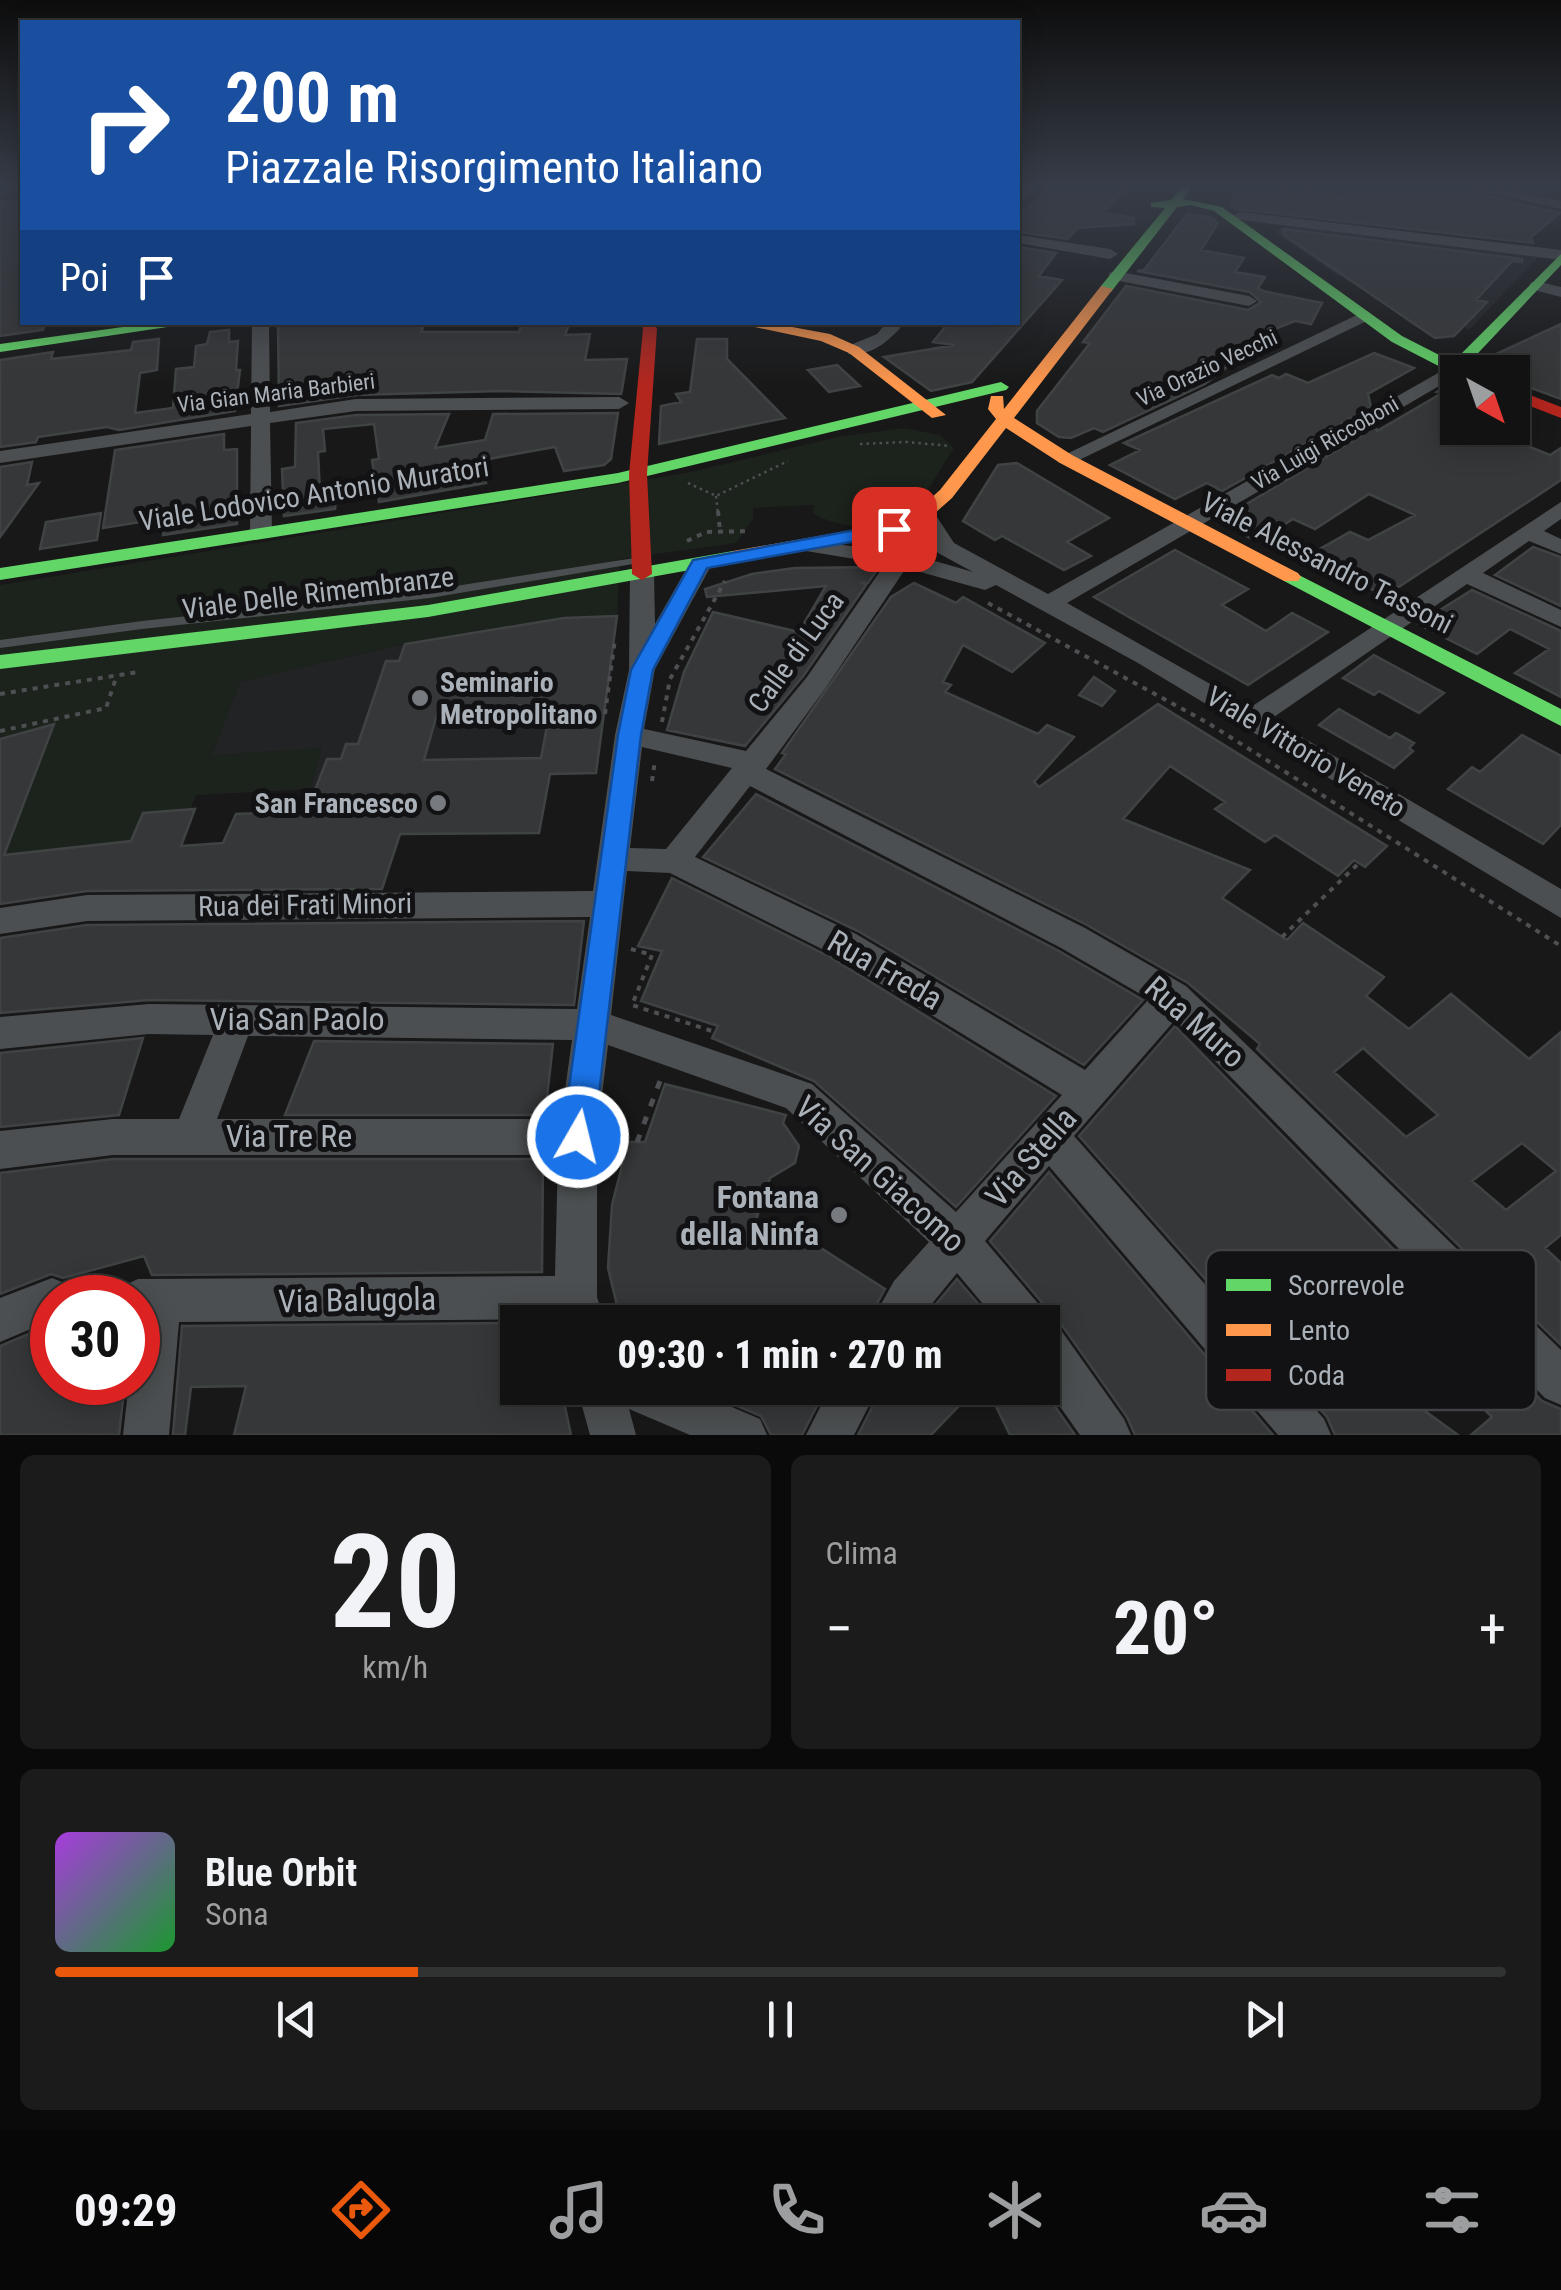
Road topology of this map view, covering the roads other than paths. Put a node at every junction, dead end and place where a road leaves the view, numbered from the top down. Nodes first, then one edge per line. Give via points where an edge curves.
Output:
1 (1073, 254) edge
2 (1122, 254) edge
3 (1286, 254) edge
4 (1561, 256) edge
5 (1113, 265) junction
6 (1536, 286) junction
7 (1561, 292) edge
8 (1249, 301) dead end
9 (1367, 317) junction
10 (260, 325) edge
11 (651, 325) edge
12 (756, 325) edge
13 (894, 325) edge
14 (141, 326) edge
15 (62, 332) edge
16 (1393, 335) junction
17 (1488, 338) junction
18 (0, 348) edge
19 (854, 350) junction
20 (1472, 355) edge
21 (1440, 364) edge
22 (1440, 381) edge
23 (1001, 387) junction
24 (619, 403) dead end
25 (1530, 403) edge
26 (926, 405) junction
27 (1561, 416) edge
28 (258, 418) junction
29 (1004, 420) junction
30 (808, 434) junction
31 (960, 435) junction
32 (0, 456) edge
33 (1066, 459) junction
34 (638, 474) junction
35 (638, 504) junction
36 (1561, 509) edge
37 (927, 519) junction
38 (1184, 523) junction
39 (262, 532) junction
40 (1526, 532) junction
41 (808, 545) junction
42 (1561, 547) edge
43 (901, 560) junction
44 (700, 564) junction
45 (730, 566) junction
46 (642, 567) junction
47 (0, 574) edge
48 (1466, 574) junction
49 (1036, 600) junction
50 (1561, 619) edge
51 (1386, 627) junction
52 (0, 644) edge
53 (0, 662) edge
54 (642, 670) junction
55 (1561, 718) edge
56 (1252, 719) junction
57 (644, 738) junction
58 (752, 768) junction
59 (615, 859) junction
60 (674, 861) junction
61 (610, 904) junction
62 (1561, 905) edge
63 (0, 921) edge
64 (1174, 996) junction
65 (237, 1019) junction
66 (594, 1025) junction
67 (0, 1033) edge
68 (1088, 1091) junction
69 (191, 1136) junction
70 (1050, 1136) junction
71 (578, 1137) junction
72 (0, 1150) edge
73 (959, 1242) junction
74 (1429, 1250) edge
75 (160, 1301) edge
76 (579, 1305) edge
77 (904, 1305) edge
78 (1012, 1305) edge
79 (30, 1308) edge
80 (500, 1308) edge
81 (1206, 1317) edge
82 (0, 1320) edge
83 (1536, 1357) edge
84 (1060, 1367) edge
85 (1561, 1382) edge
86 (149, 1405) edge
87 (605, 1405) edge
88 (674, 1405) edge
89 (846, 1405) edge
90 (1286, 1410) edge
91 (146, 1435) edge
92 (613, 1435) edge
93 (744, 1435) edge
94 (829, 1435) edge
95 (1108, 1435) edge
96 (1308, 1435) edge

1 - 5 street
2 - 5 street
3 - 9 street
4 - 6 street
5 - 8 street
5 - 23 street
5 - 29 street
6 - 7 street
6 - 17 street
9 - 16 street
9 - 33 street, Via Orazio Vecchi
10 - 28 street
11 - 34 street
12 - 19 street via 826,337
13 - 19 street via 883,338
14 - 15 street
15 - 18 street
16 - 17 street via 1449,351
16 - 21 street
17 - 20 street
19 - 26 street
22 - 38 street, Via Luigi Riccoboni
23 - 26 street
23 - 29 street via 996,409
24 - 28 street, Via Gian Maria Barbieri via 356,405
25 - 27 street
26 - 30 street
26 - 31 street
28 - 32 street, Via Gian Maria Barbieri
28 - 39 street
29 - 31 street
29 - 33 street, Viale Alessandro Tassoni
30 - 31 street, Viale Alessandro Tassoni via 904,423
30 - 34 street, Viale Lodovico Antonio Muratori
31 - 33 street, Viale Alessandro Tassoni
31 - 37 street
33 - 38 street, Viale Alessandro Tassoni
34 - 35 street
34 - 39 street, Viale Lodovico Antonio Muratori
35 - 45 street via 675,537
35 - 46 street
36 - 40 street
37 - 41 street, Viale Delle Rimembranze
37 - 43 street, Calle di Luca
37 - 49 street, Viale Vittorio Veneto via 946,548
38 - 49 street, Via Luigi Riccoboni
38 - 51 street, Viale Alessandro Tassoni
39 - 47 street, Viale Lodovico Antonio Muratori
40 - 42 street
40 - 48 street
41 - 43 street, Viale Vittorio Veneto
41 - 45 street, Viale Delle Rimembranze
43 - 49 street, Viale Vittorio Veneto
43 - 58 street, Calle di Luca
44 - 45 street, Viale Delle Rimembranze
44 - 46 street, Viale Delle Rimembranze
44 - 54 street
46 - 52 lane
46 - 53 street, Viale Delle Rimembranze via 428,611
46 - 54 street
48 - 50 street
48 - 51 street
49 - 56 street, Viale Vittorio Veneto
51 - 55 street, Viale Alessandro Tassoni
51 - 56 street
54 - 57 street
56 - 62 street, Viale Vittorio Veneto
57 - 58 street, Rua Muro
57 - 59 street
58 - 60 street, Calle di Luca
58 - 64 street, Rua Muro
59 - 60 street
59 - 61 street
60 - 68 street, Rua Freda via 844,944
61 - 63 street, Rua dei Frati Minori via 87,908
61 - 66 street
64 - 68 street, Via Stella
64 - 74 street, Rua Muro
65 - 66 street, Via San Paolo
65 - 67 street, Via San Paolo via 149,1019
65 - 69 street
66 - 71 street
66 - 73 street, Via San Giacomo via 799,1096
68 - 70 street, Via Stella
69 - 71 street, Via Tre Re
69 - 72 street, Via Tre Re
70 - 73 street, Via Stella
70 - 81 street
71 - 76 street
73 - 77 street, Via Stella
73 - 78 street, Via San Giacomo
75 - 80 street, Via Balugola
79 - 82 street
83 - 85 street, Rua Muro
84 - 95 street
86 - 91 street
87 - 92 street
88 - 93 street
89 - 94 street
90 - 96 street

